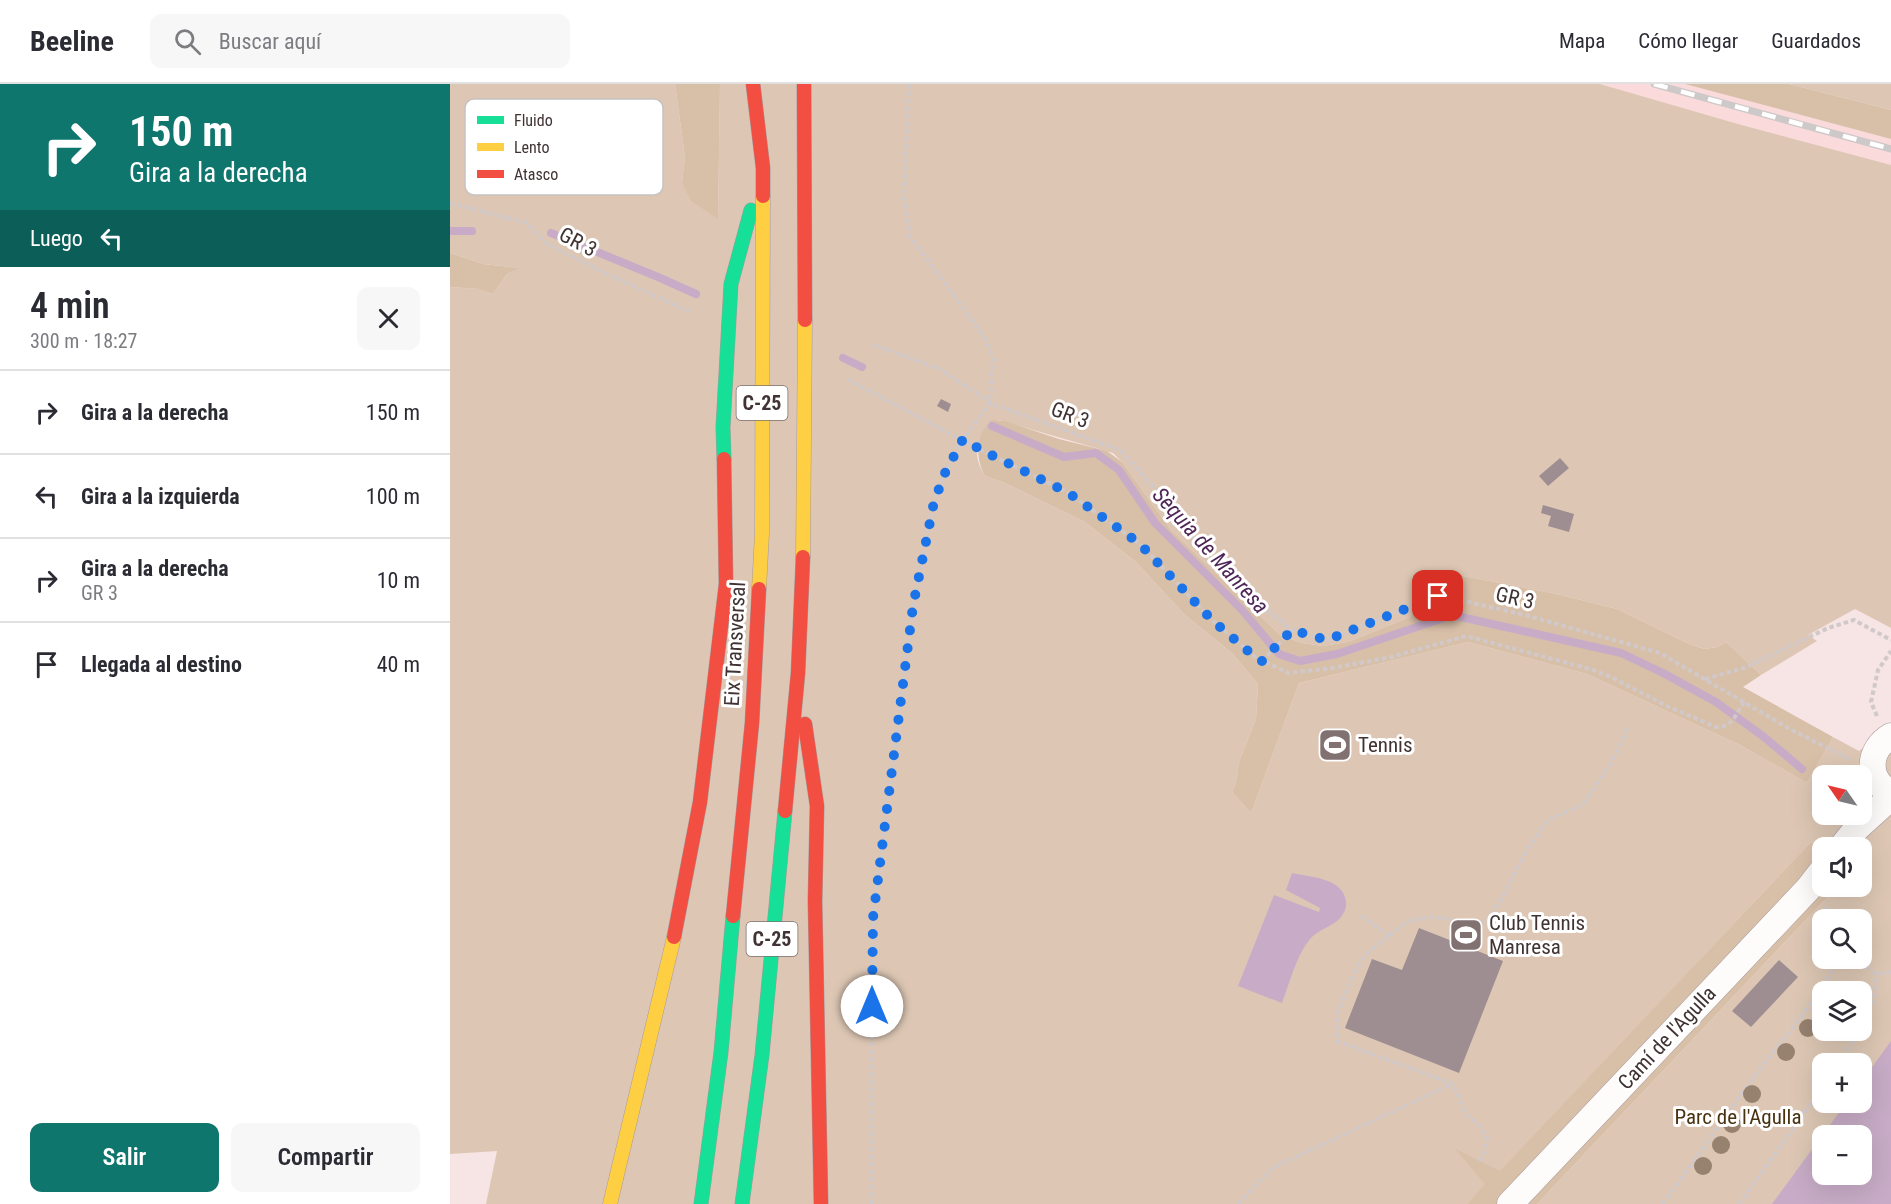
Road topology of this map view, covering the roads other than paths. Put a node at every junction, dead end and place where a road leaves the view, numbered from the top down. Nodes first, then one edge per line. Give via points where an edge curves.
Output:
1 (753, 84) edge
2 (804, 84) edge
3 (763, 168) junction
4 (798, 673) junction
5 (1889, 737) edge
6 (1887, 791) edge
7 (1850, 837) edge
8 (1812, 883) edge
9 (610, 1204) edge
10 (701, 1204) edge
11 (742, 1204) edge
12 (821, 1204) edge
13 (1509, 1204) edge

1 - 3 highway, Eix Transversal / C-25
2 - 4 highway, C-25 via 804,518
3 - 9 highway via 731,284 723,427 726,584 700,802 675,934
3 - 10 highway, Eix Transversal / C-25 via 762,533 752,723 721,1052
4 - 11 highway, C-25 via 762,1055
4 - 12 highway via 817,806
5 - 6 street via 1876,749 1873,759 1873,773
6 - 7 street
8 - 13 street, Camí de l'Agulla

